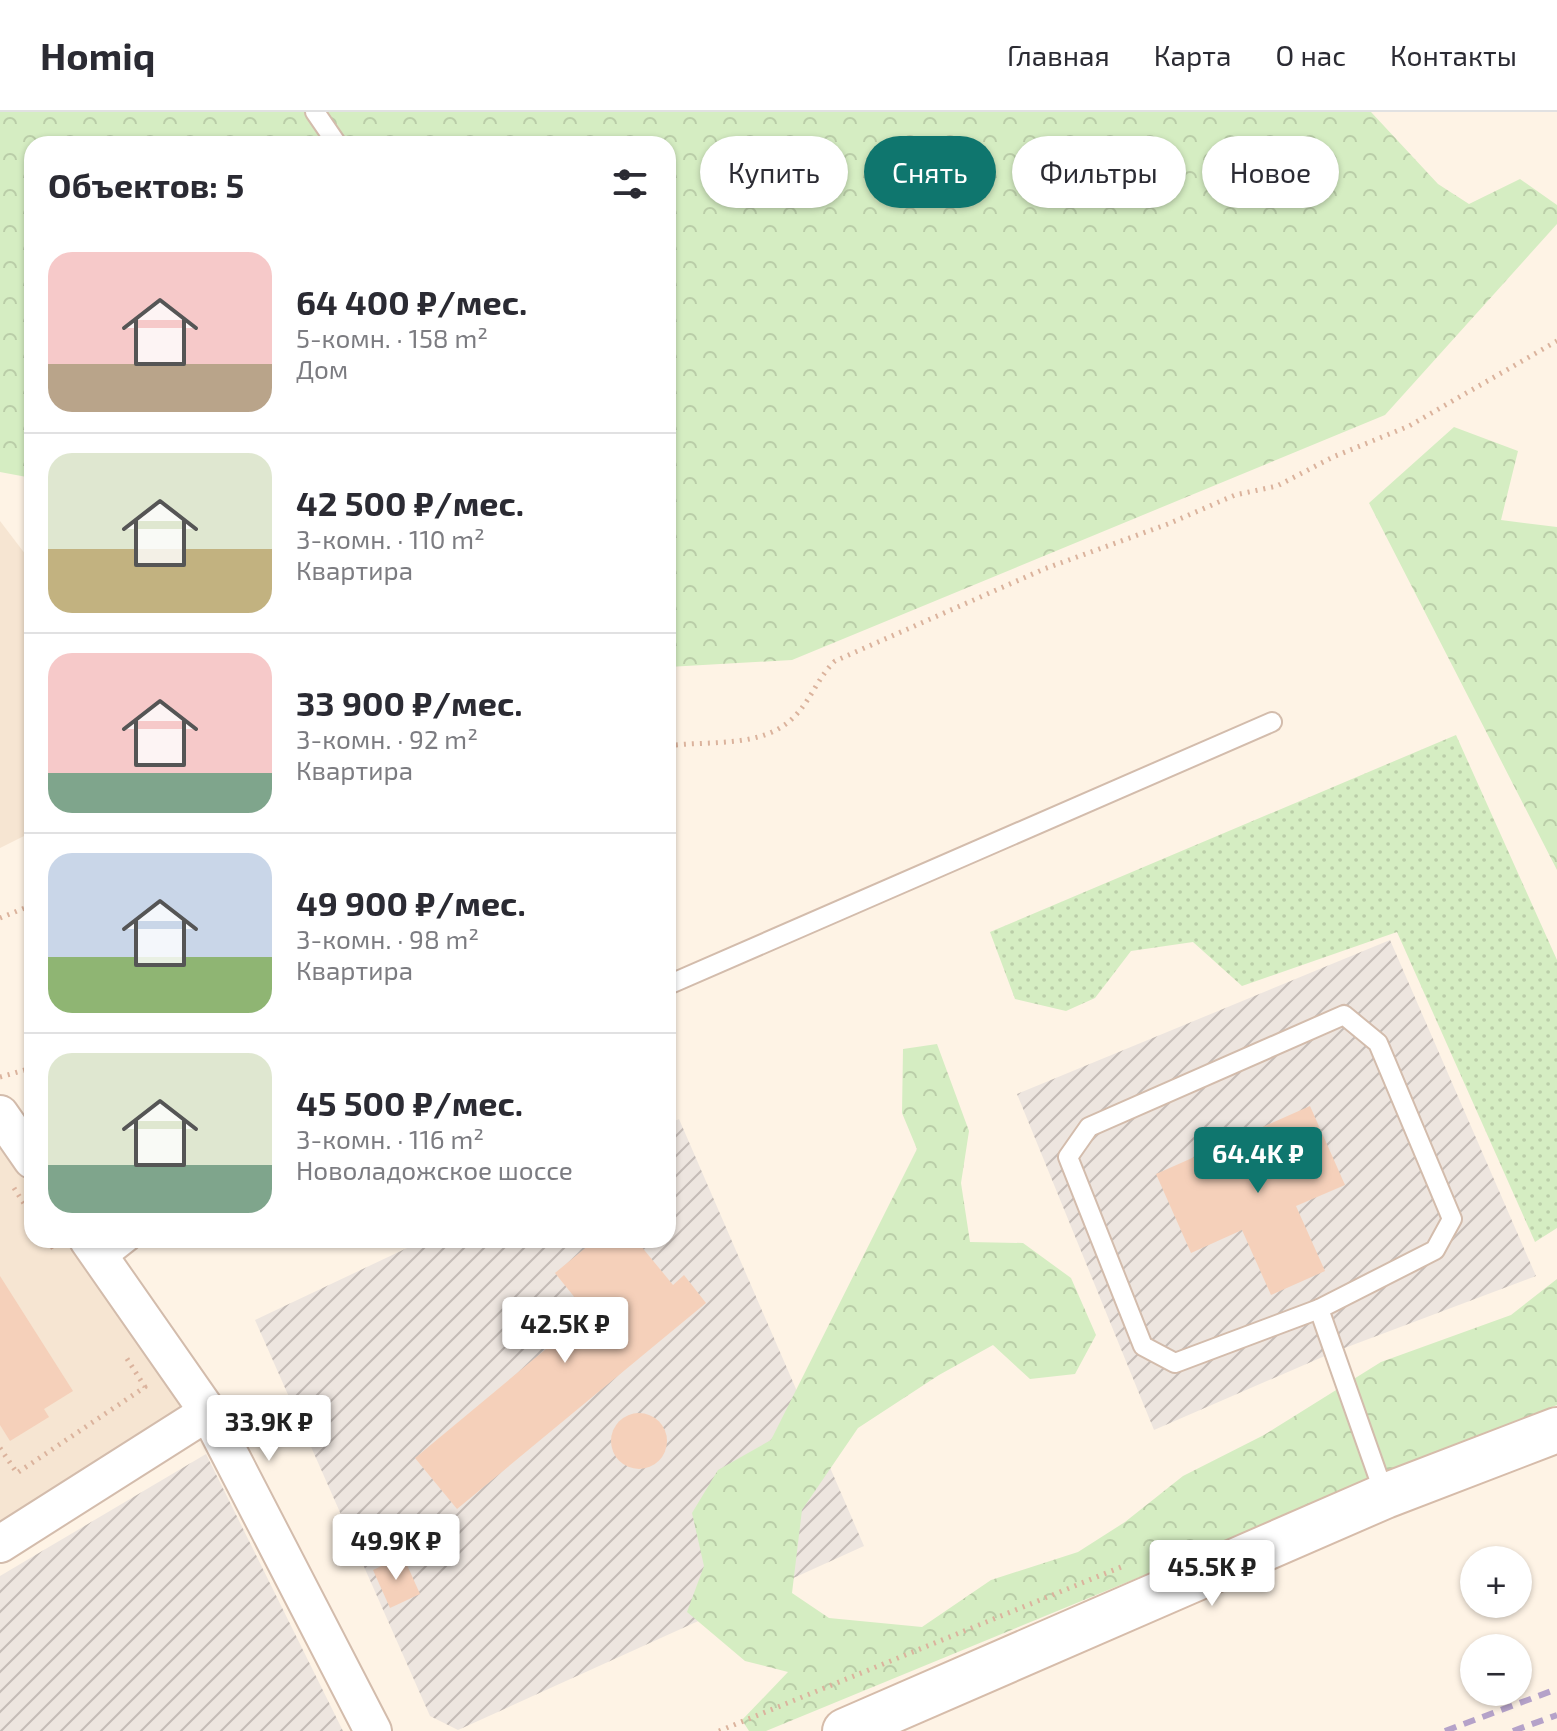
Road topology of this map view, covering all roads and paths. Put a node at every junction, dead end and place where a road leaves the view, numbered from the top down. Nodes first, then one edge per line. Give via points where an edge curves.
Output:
1 (315, 112) edge
2 (332, 136) edge
3 (1557, 341) edge
4 (1272, 722) dead end
5 (676, 745) edge
6 (24, 908) edge
7 (0, 918) edge
8 (676, 982) edge
9 (24, 1070) edge
10 (0, 1077) edge
11 (0, 1114) edge
12 (24, 1148) edge
13 (66, 1248) edge
14 (108, 1248) edge
15 (85, 1256) edge
16 (1319, 1309) junction
17 (121, 1350) dead end
18 (208, 1412) junction
19 (1557, 1430) edge
20 (0, 1448) edge
21 (1385, 1496) junction
22 (2, 1539) edge
23 (373, 1731) edge
24 (845, 1731) edge

1 - 2 lane
3 - 5 path via 1409,426 1277,486 1235,495 1044,569 835,661 797,715 780,729 763,736
4 - 8 lane
6 - 7 path
9 - 10 path
11 - 12 street
13 - 15 path
14 - 15 lane
15 - 18 street
16 - 16 lane via 1435,1250 1452,1219 1378,1043 1344,1015 1089,1127 1068,1157 1143,1346 1175,1363
16 - 21 lane
17 - 20 path via 145,1387 17,1473
18 - 22 street
18 - 23 street
19 - 21 main road
21 - 24 main road

